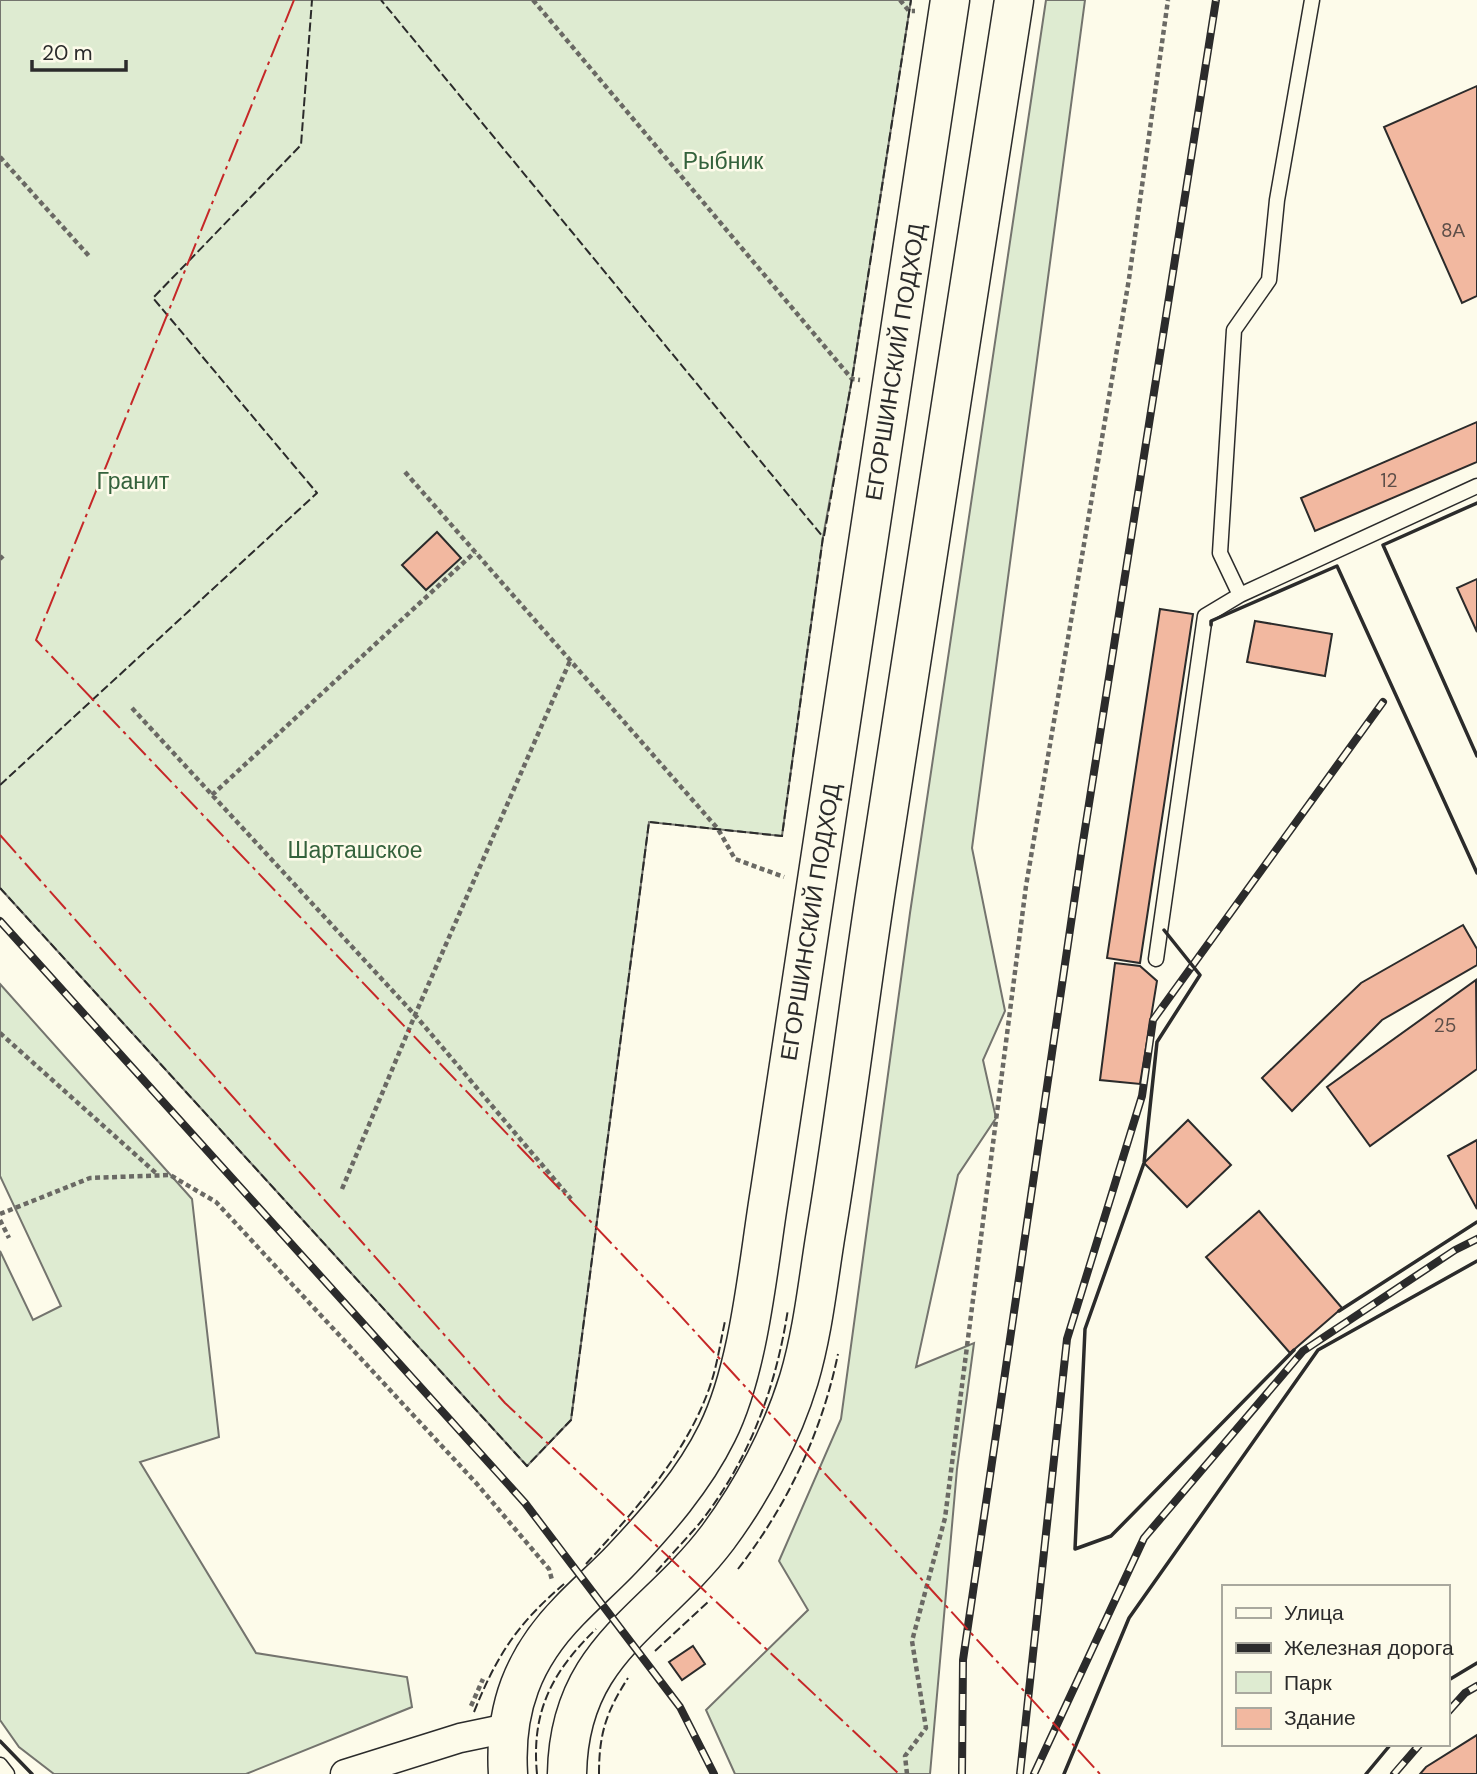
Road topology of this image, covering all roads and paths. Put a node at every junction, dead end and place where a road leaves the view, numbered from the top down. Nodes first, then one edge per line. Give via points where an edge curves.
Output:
1 (533, 0) edge
2 (950, 0) edge
3 (1014, 0) edge
4 (1168, 0) edge
5 (1312, 0) edge
6 (0, 157) edge
7 (89, 256) dead end
8 (892, 382) junction
9 (405, 472) dead end
10 (1477, 486) edge
11 (475, 552) junction
12 (1240, 595) junction
13 (570, 661) junction
14 (132, 708) dead end
15 (212, 795) junction
16 (815, 888) junction
17 (1156, 959) dead end
18 (415, 1014) junction
19 (0, 1033) edge
20 (158, 1175) junction
21 (342, 1189) dead end
22 (571, 1199) dead end
23 (0, 1217) edge
24 (9, 1238) dead end
25 (554, 1584) dead end
26 (485, 1674) dead end
27 (508, 1728) junction
28 (460, 1738) junction
29 (0, 1765) edge
30 (7, 1774) edge
31 (345, 1774) edge
32 (509, 1774) edge
33 (567, 1774) edge
34 (907, 1774) edge

1 - 8 path via 852,379
2 - 8 main road, ЕГОРШИНСКИЙ ПОДХОД
3 - 33 main road via 807,1346 788,1411 718,1538 625,1632 590,1679 571,1730
4 - 34 path via 1129,279 1026,886 945,1518 912,1641 926,1728 905,1756
5 - 12 lane via 1277,200 1269,280 1234,330 1220,553
6 - 7 path
8 - 16 main road, ЕГОРШИНСКИЙ ПОДХОД
9 - 11 path
10 - 12 lane
11 - 13 path
11 - 15 path
12 - 17 lane via 1205,616
13 - 16 path via 718,829 735,859
13 - 18 path
14 - 15 path
15 - 18 path
16 - 27 main road, ЕГОРШИНСКИЙ ПОДХОД via 749,1325 727,1409 692,1476 545,1640 522,1680
18 - 21 path
18 - 22 path
19 - 20 path
20 - 23 path via 90,1178
20 - 25 path via 170,1175 216,1202 499,1509 549,1569
23 - 24 path
26 - 28 path
27 - 28 street
27 - 32 main road, ЕГОРШИНСКИЙ ПОДХОД
28 - 31 street
29 - 30 lane

